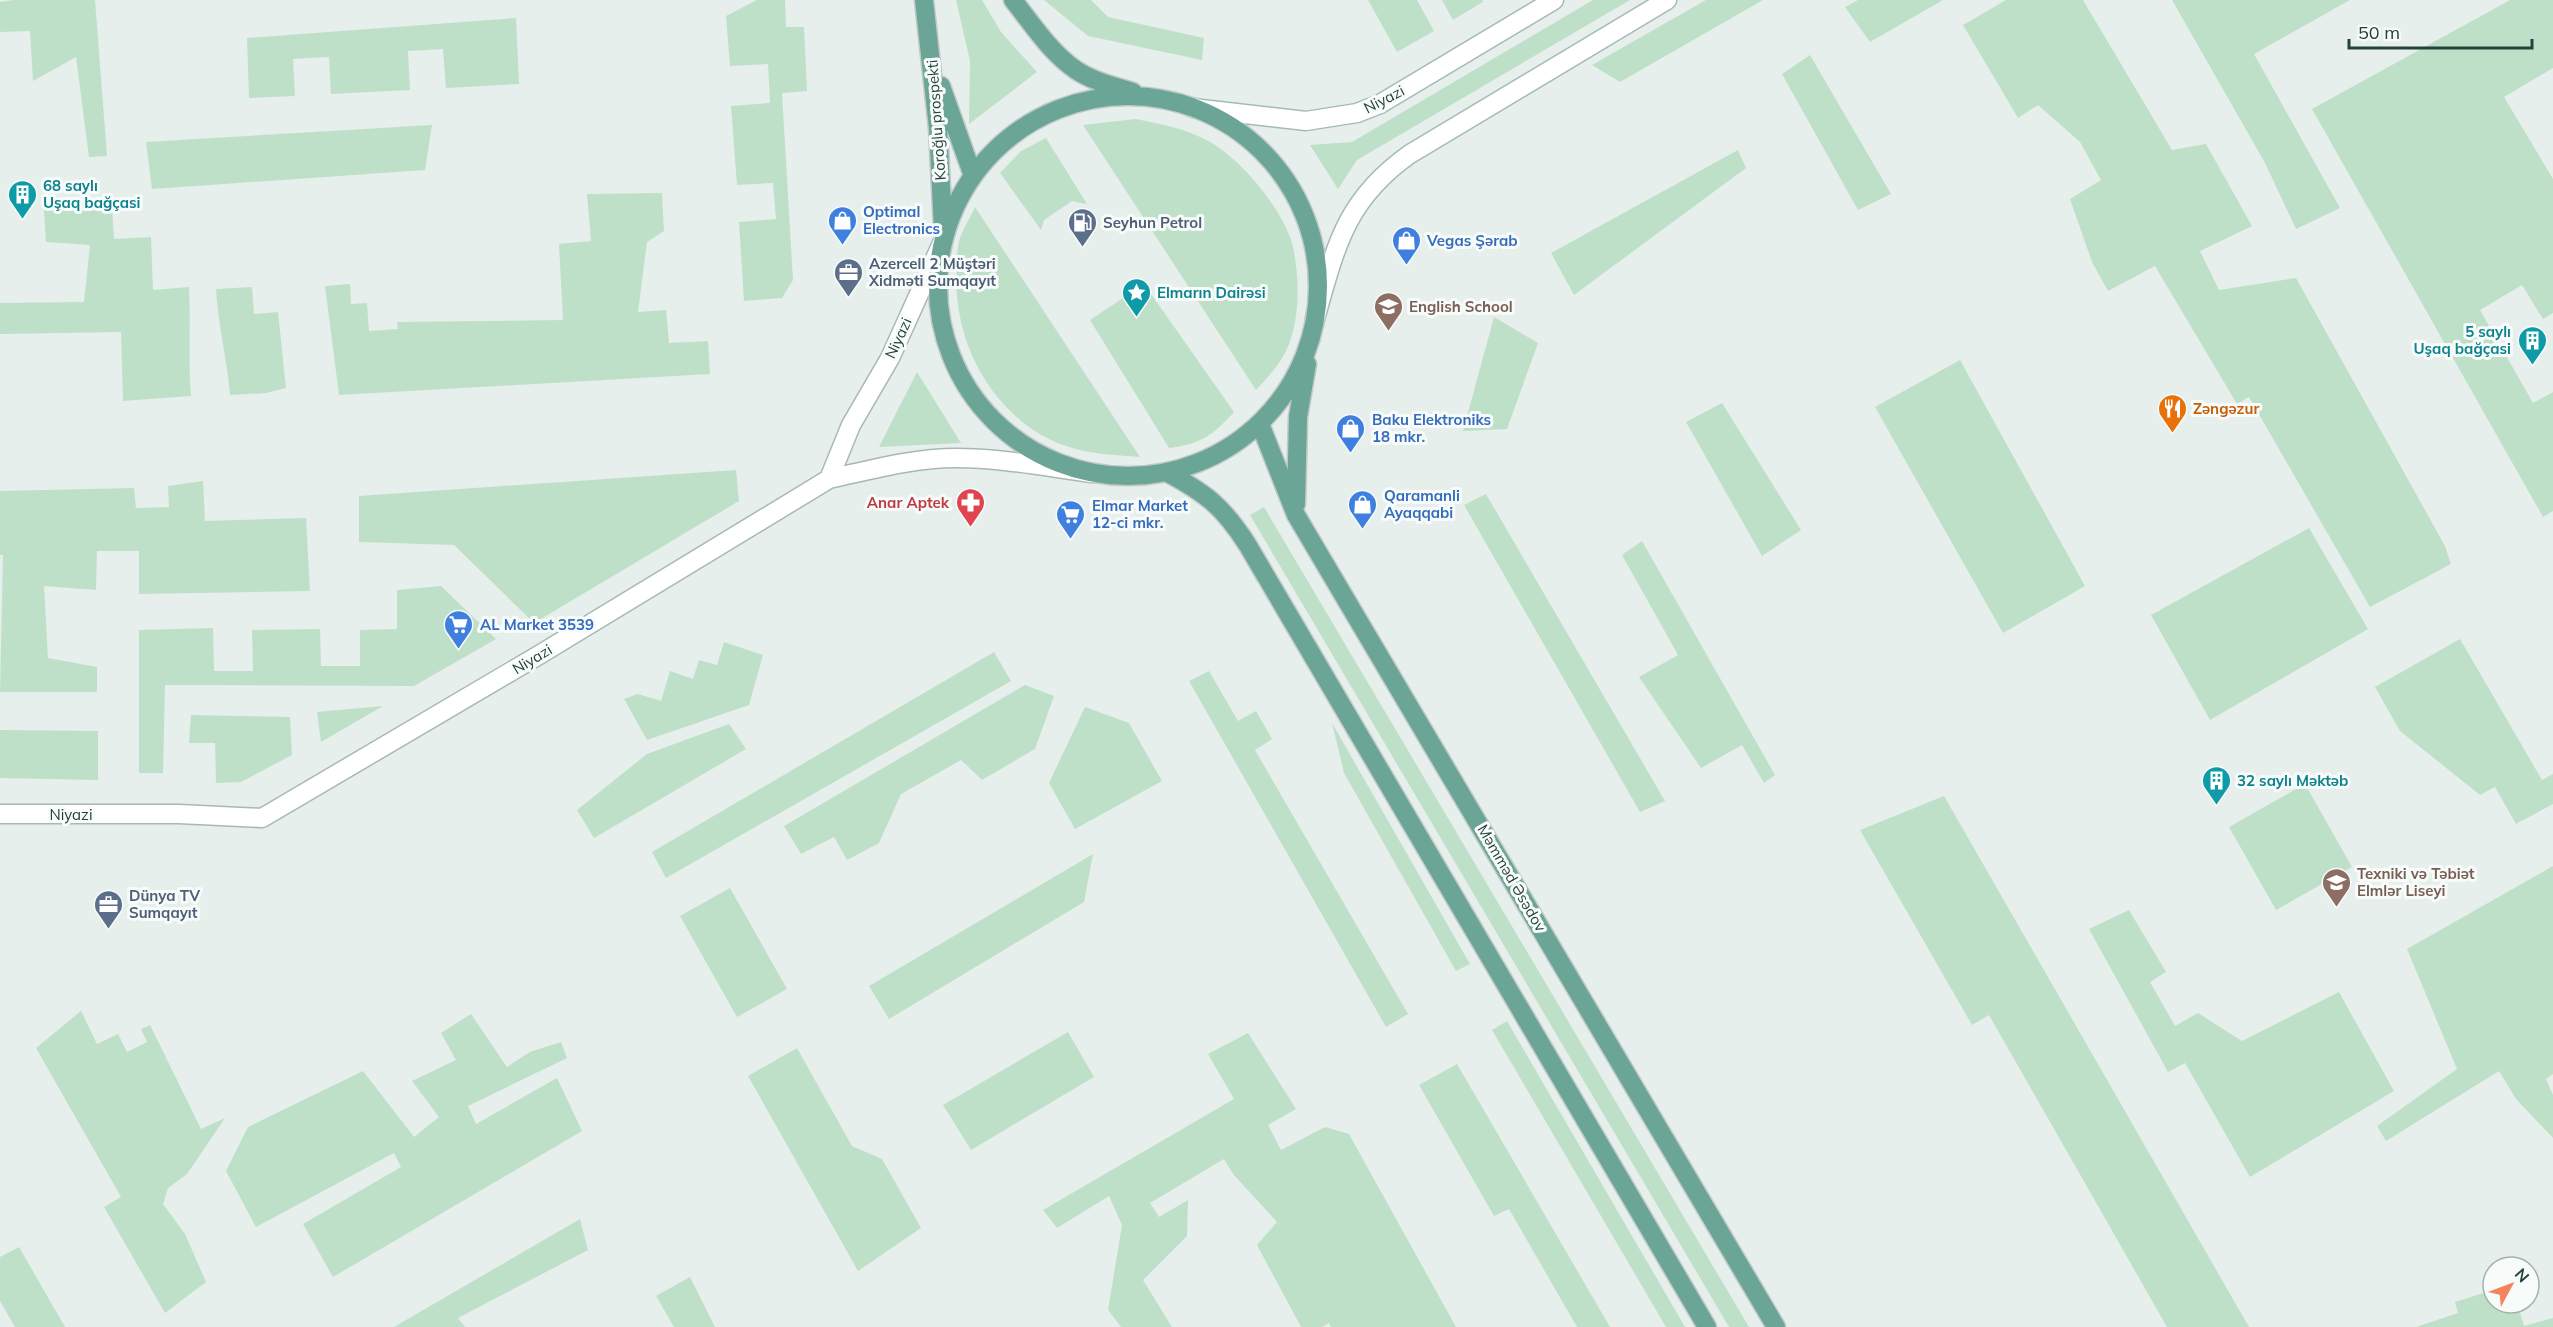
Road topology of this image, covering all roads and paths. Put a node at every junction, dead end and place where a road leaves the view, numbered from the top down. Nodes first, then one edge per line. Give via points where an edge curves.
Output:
1 (924, 0) edge
2 (1013, 0) edge
3 (1554, 0) edge
4 (1667, 0) edge
5 (932, 62) junction
6 (1155, 98) junction
7 (1193, 108) junction
8 (973, 176) junction
9 (943, 241) junction
10 (1316, 319) junction
11 (1260, 424) junction
12 (1092, 473) junction
13 (1168, 473) junction
14 (829, 479) junction
15 (1296, 514) junction
16 (0, 814) edge
17 (1707, 1327) edge
18 (1776, 1327) edge

1 - 5 main road, Koroğlu prospekti
2 - 6 main road via 1046,43 1076,70 1106,84
3 - 7 street, Niyazi via 1380,104 1357,113 1306,121
4 - 10 street via 1383,173 1366,191 1350,218 1333,256
5 - 8 main road
5 - 9 main road, Koroğlu prospekti
6 - 7 main road
6 - 8 main road via 1087,100 1055,110 1023,127 996,149
7 - 10 main road via 1232,128 1266,156 1292,191 1310,232 1314,253 1318,275
8 - 9 main road via 955,207
9 - 12 main road via 938,285 943,328 957,370 975,398 1013,437 1050,460
9 - 14 street, Niyazi via 890,358 851,425
10 - 11 main road via 1304,358 1286,393
10 - 15 main road via 1298,417
11 - 13 main road via 1233,446
11 - 15 main road, Məmməd Əsədov
12 - 13 main road via 1131,477
12 - 14 street via 955,458
13 - 17 main road via 1215,502 1247,544
14 - 16 street, Niyazi via 262,818
15 - 18 main road, Məmməd Əsədov

